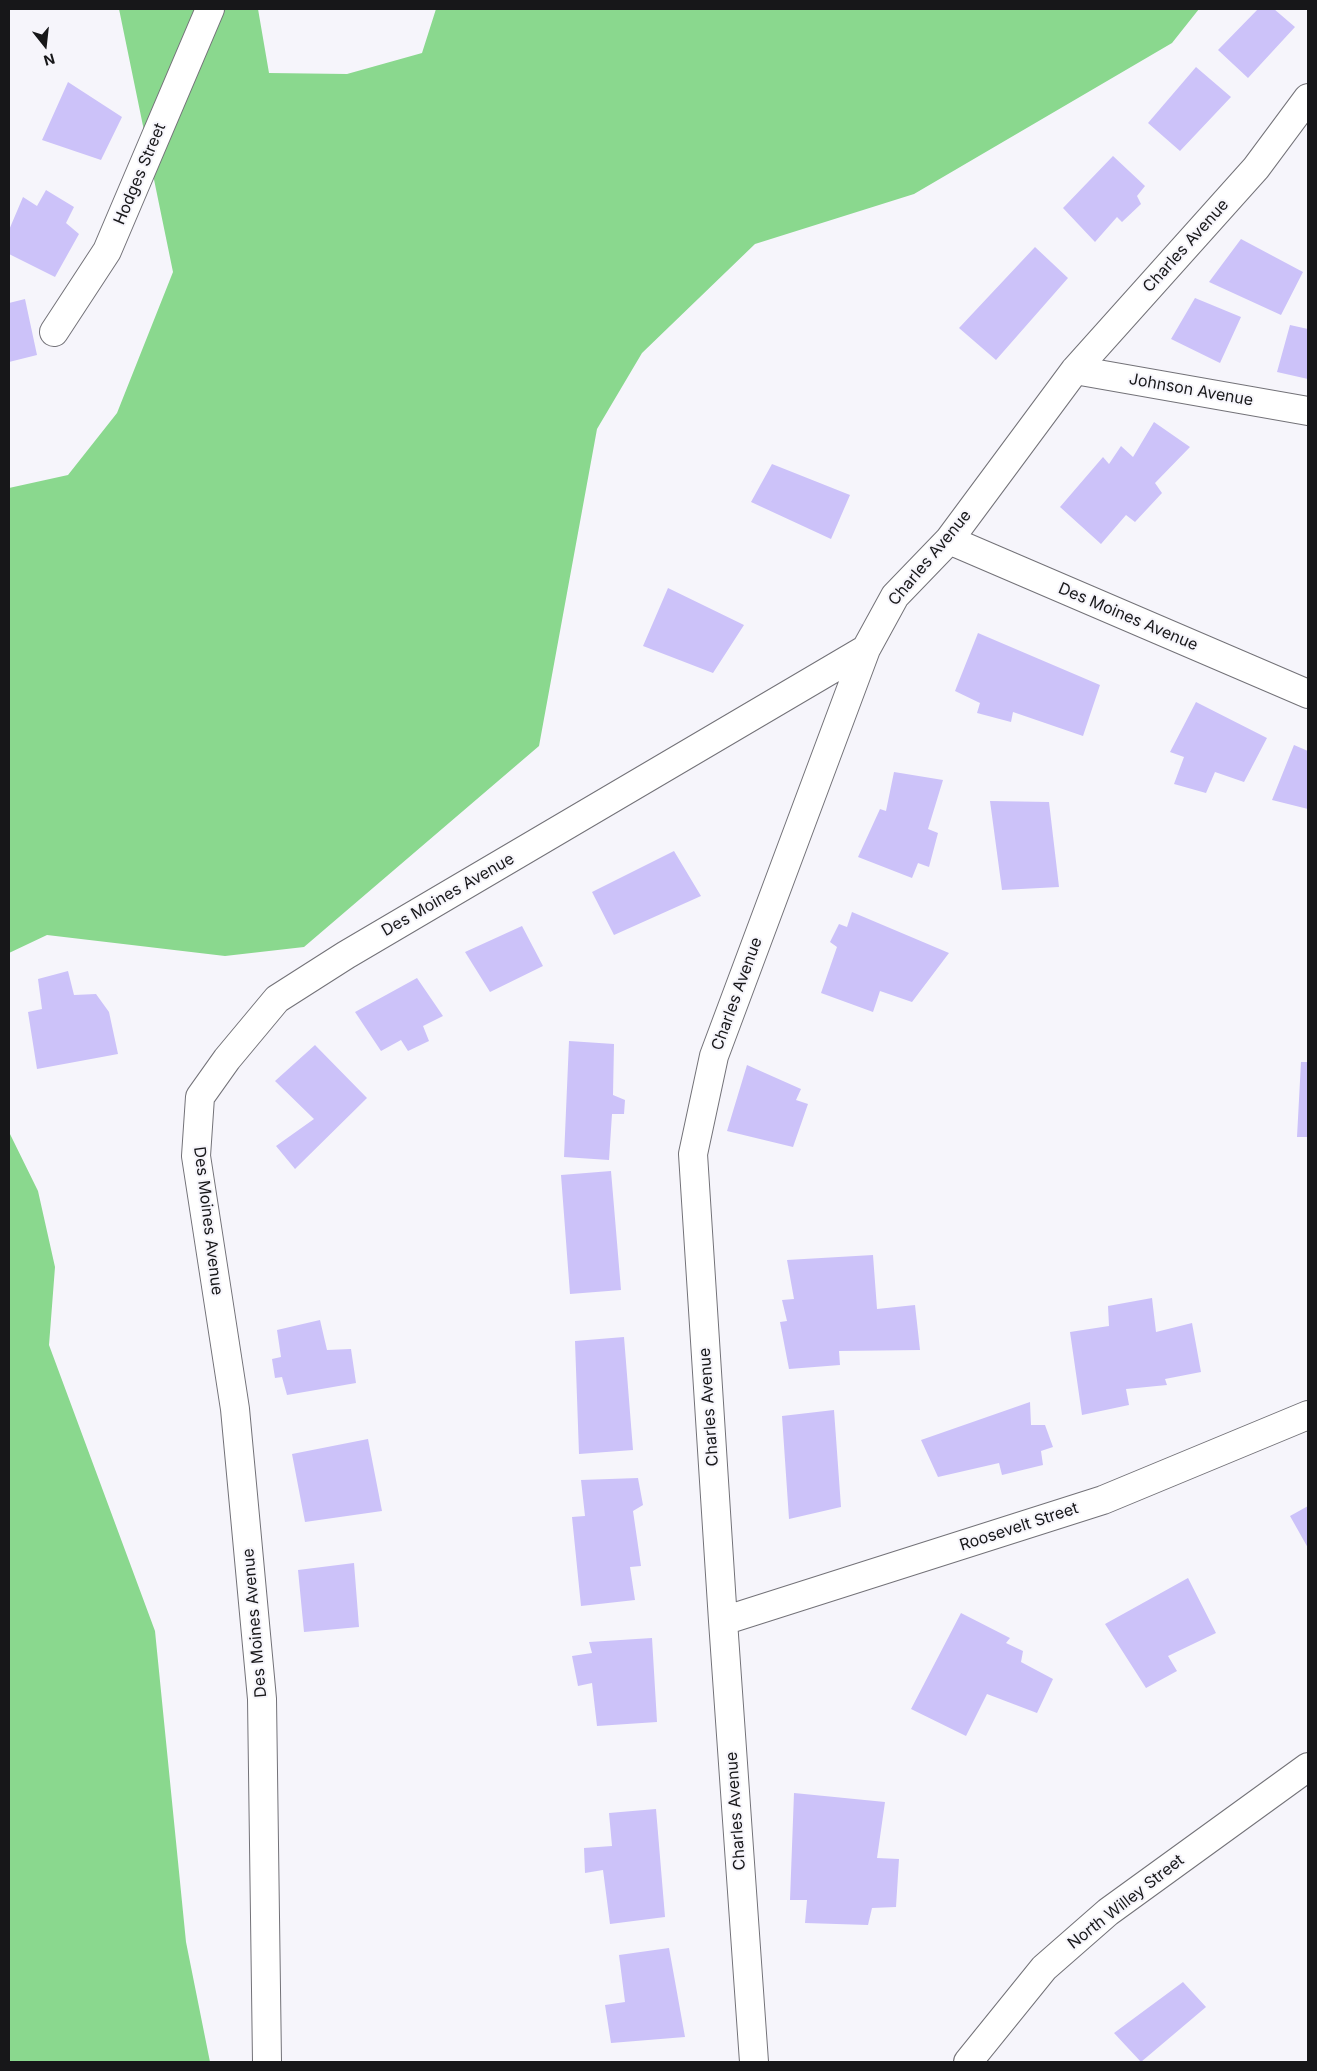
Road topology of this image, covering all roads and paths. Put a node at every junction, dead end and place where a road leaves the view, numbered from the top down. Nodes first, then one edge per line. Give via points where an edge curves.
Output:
1 (210, 9) edge
2 (1308, 98) edge
3 (54, 332) dead end
4 (1075, 370) junction
5 (1308, 411) edge
6 (949, 540) junction
7 (866, 649) junction
8 (1308, 694) edge
9 (1308, 1415) edge
10 (723, 1621) junction
11 (1308, 1767) edge
12 (266, 2062) edge
13 (754, 2062) edge
14 (968, 2062) edge

1 - 3 street, Hodges Street via 107,251
2 - 4 street, Charles Avenue via 1256,168
4 - 5 street, Johnson Avenue
4 - 6 street, Charles Avenue
6 - 7 street, Charles Avenue via 895,596
6 - 8 street, Des Moines Avenue
7 - 10 street, Charles Avenue via 714,1056 693,1154
7 - 12 street, Des Moines Avenue via 346,955 277,999 200,1097 196,1156 235,1409 262,1699
9 - 10 street, Roosevelt Street via 1103,1500
10 - 13 street, Charles Avenue
11 - 14 street, North Willey Street via 1079,1936 1044,1968

